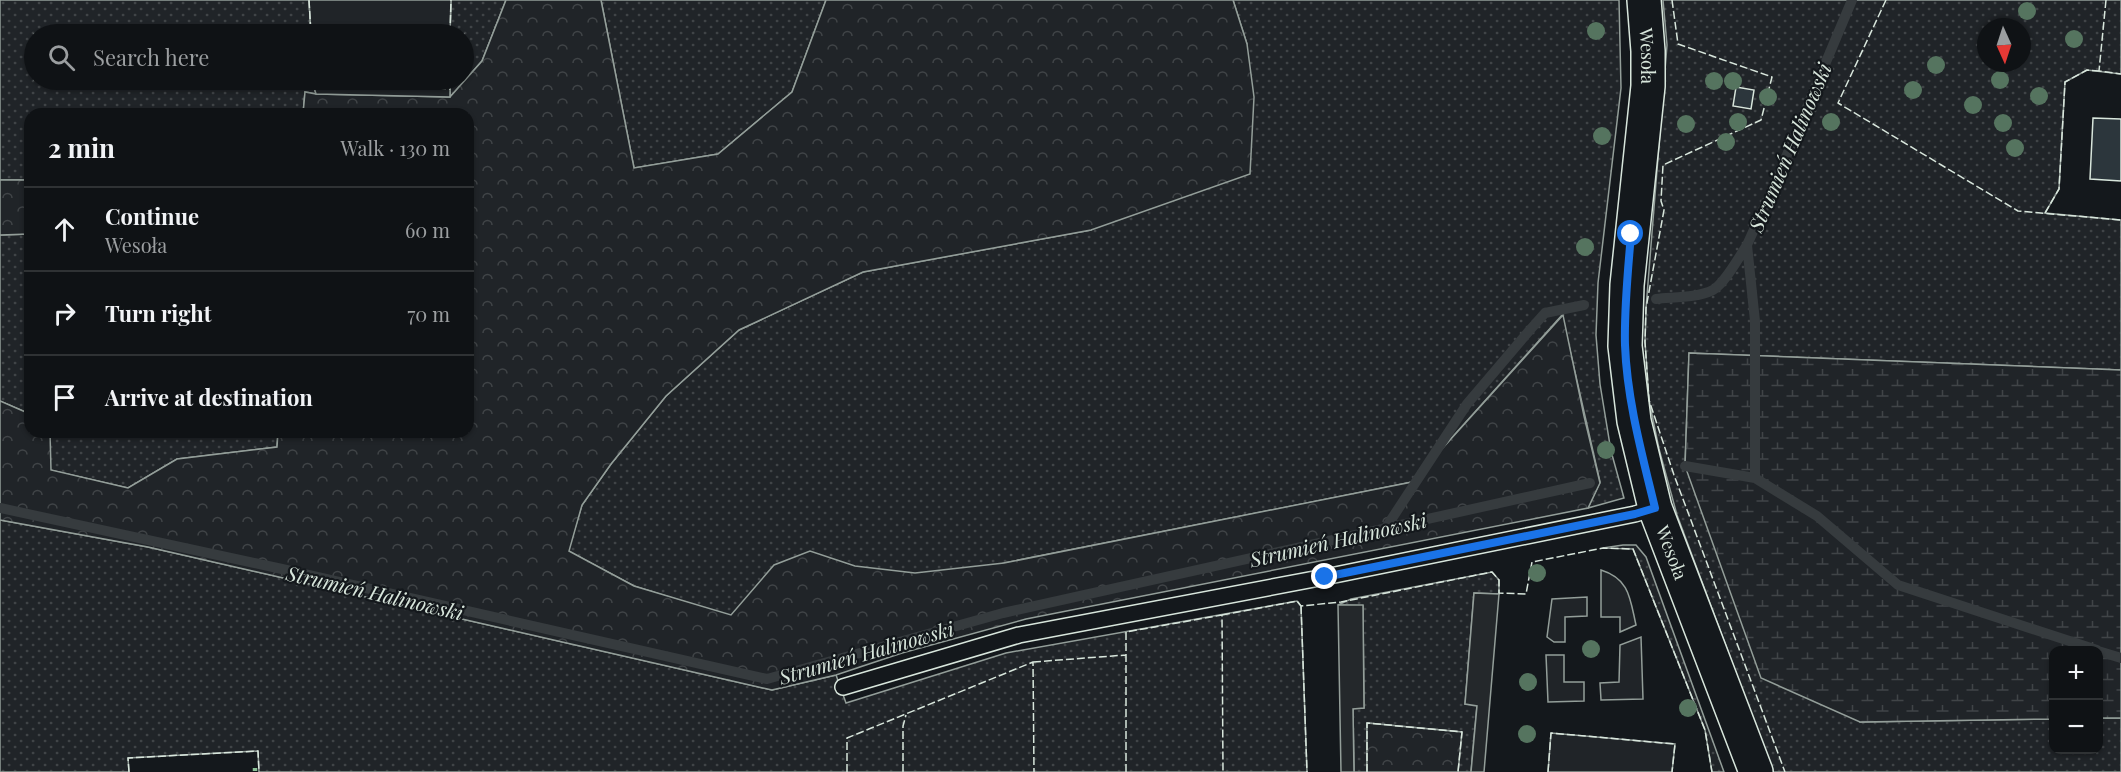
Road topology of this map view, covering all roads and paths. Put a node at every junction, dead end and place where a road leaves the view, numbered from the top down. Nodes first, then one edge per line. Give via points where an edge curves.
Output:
1 (1644, 0) edge
2 (1655, 508) junction
3 (843, 687) dead end
4 (1751, 765) edge

1 - 2 street, Wesoła via 1648,86 1629,255 1625,346 1634,421
2 - 3 lane via 1382,566 1019,635
2 - 4 street, Wesoła

